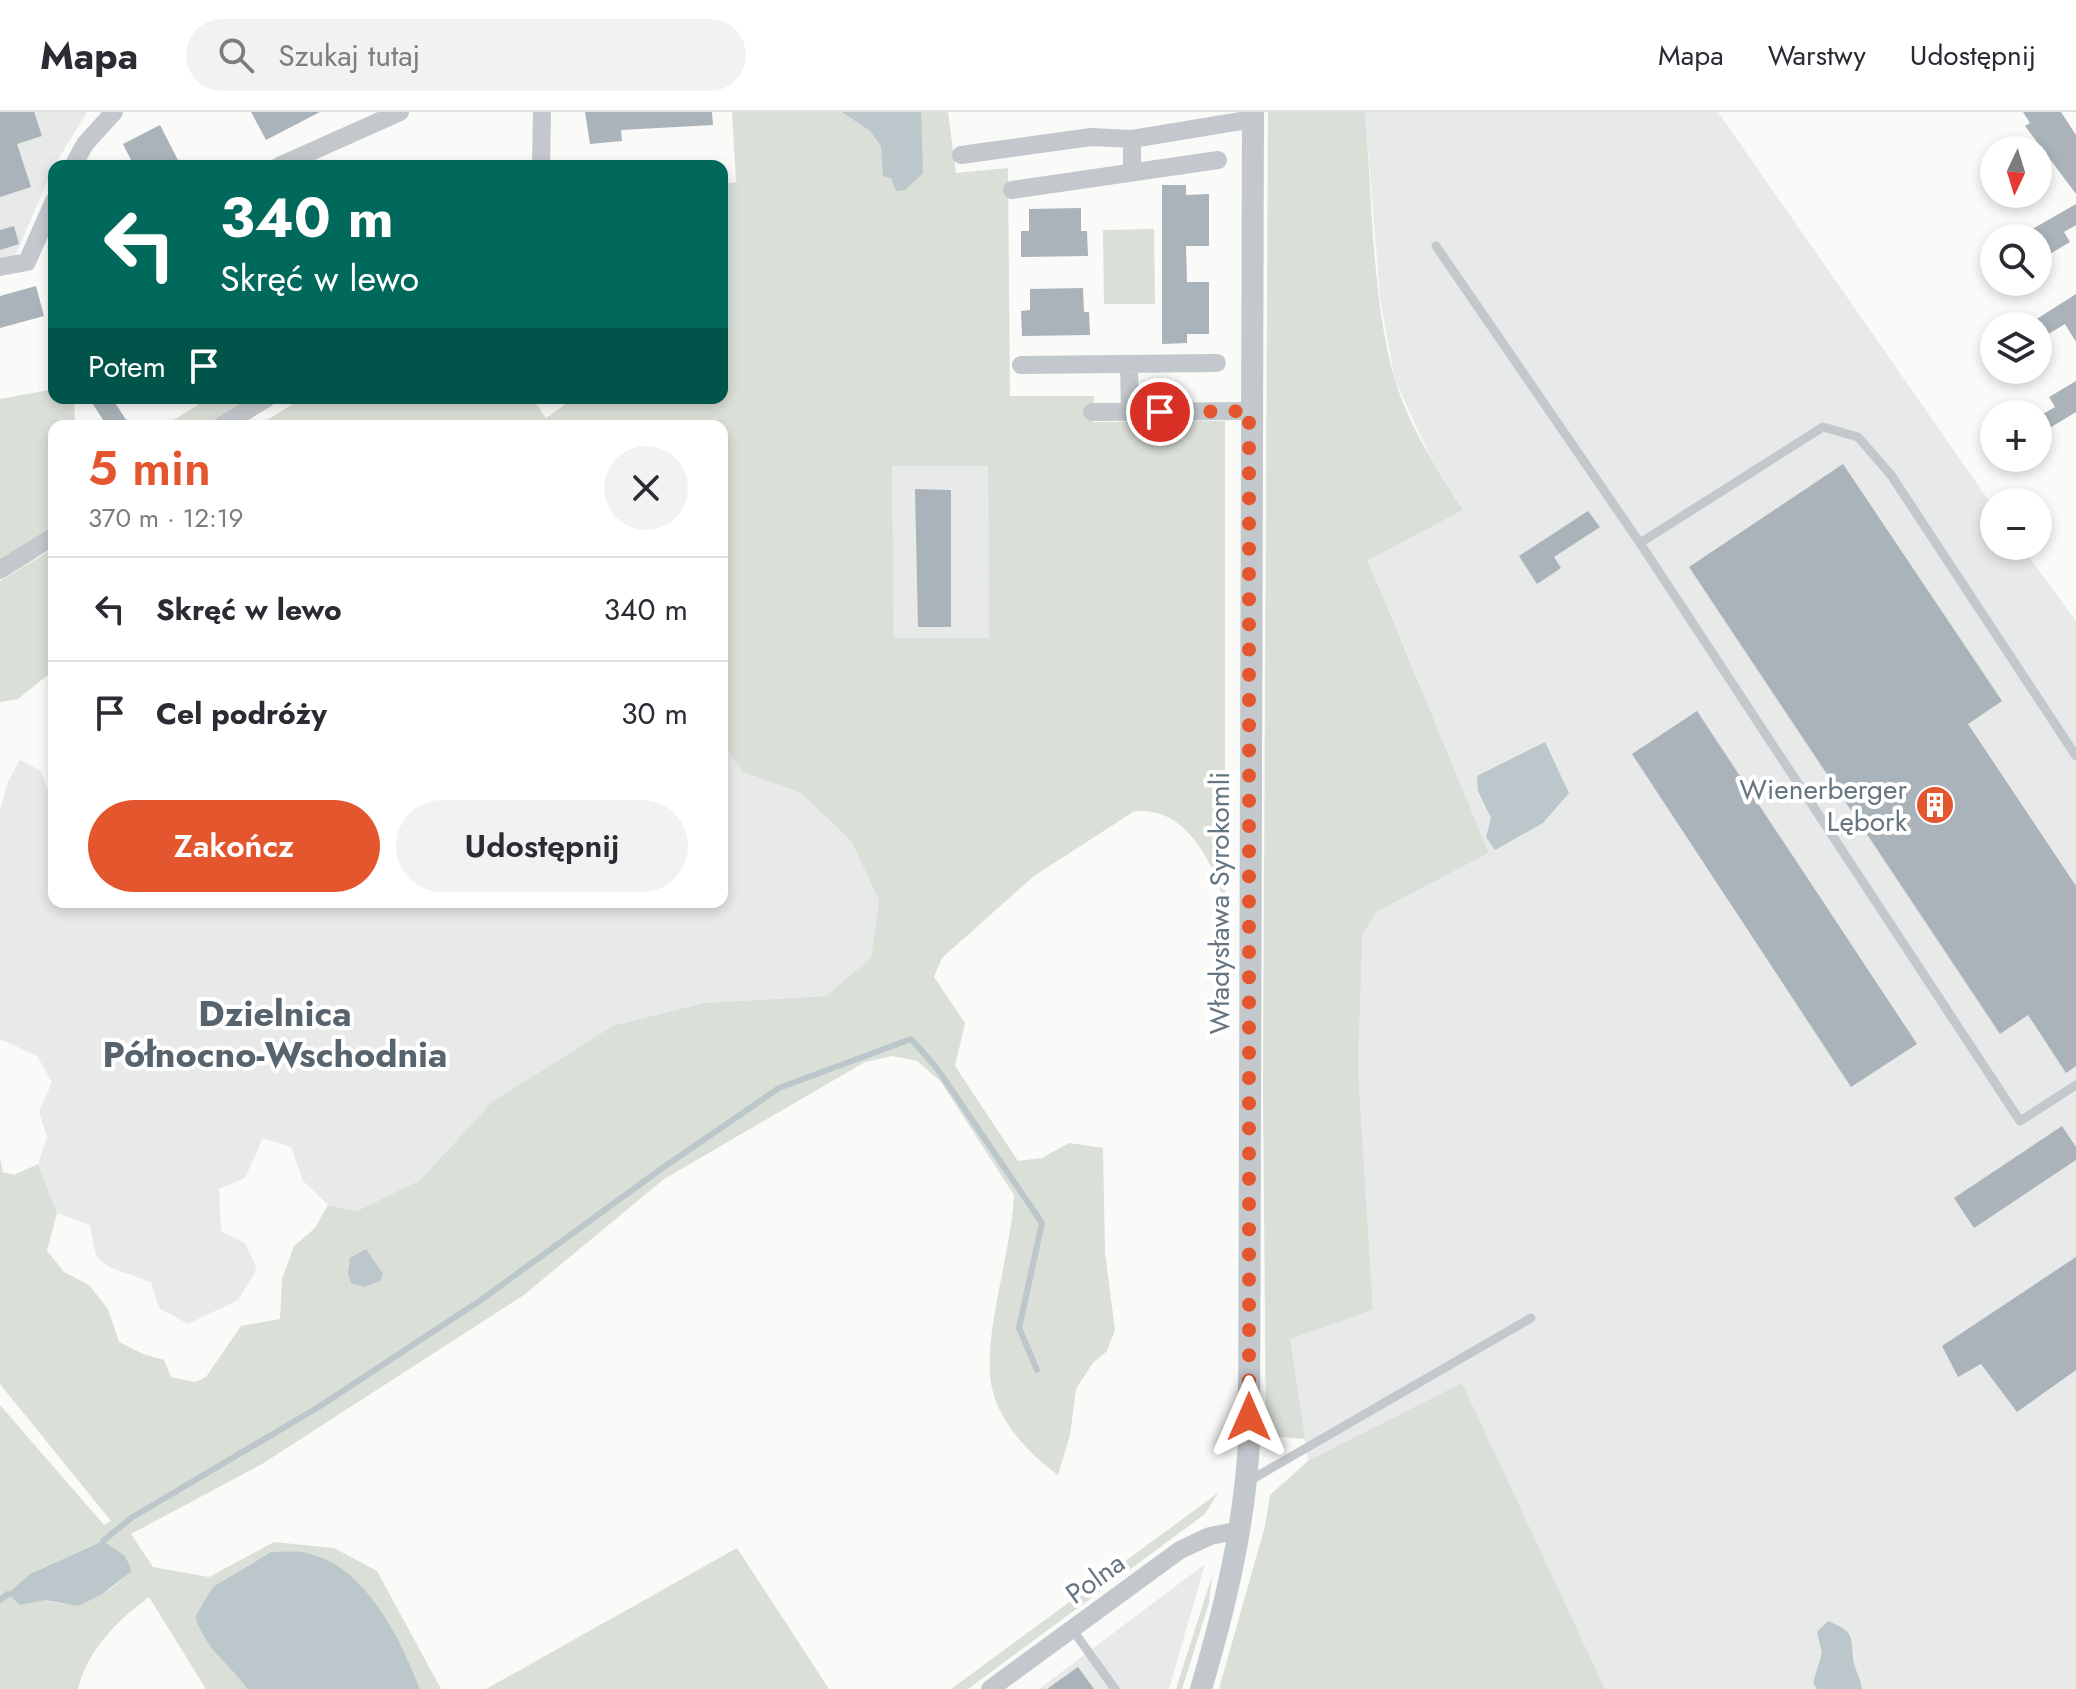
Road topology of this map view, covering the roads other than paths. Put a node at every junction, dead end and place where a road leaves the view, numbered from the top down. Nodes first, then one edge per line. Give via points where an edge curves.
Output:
1 (114, 112) edge
2 (400, 112) edge
3 (542, 112) edge
4 (1253, 116) edge
5 (1132, 139) junction
6 (961, 155) dead end
7 (76, 160) edge
8 (292, 160) edge
9 (541, 160) edge
10 (1218, 160) dead end
11 (1132, 172) junction
12 (1012, 190) dead end
13 (48, 215) edge
14 (1436, 246) dead end
15 (0, 267) edge
16 (1217, 363) dead end
17 (1129, 364) junction
18 (1021, 365) dead end
19 (257, 404) edge
20 (1249, 411) junction
21 (1092, 412) dead end
22 (1130, 412) junction
23 (231, 420) edge
24 (48, 540) edge
25 (1640, 543) junction
26 (0, 570) edge
27 (2076, 756) edge
28 (2076, 1085) edge
29 (1531, 1318) dead end
30 (1246, 1483) junction
31 (1241, 1530) junction
32 (1072, 1629) junction
33 (990, 1689) edge
34 (1115, 1689) edge
35 (1201, 1689) edge

1 - 7 street
2 - 8 street
3 - 9 street
4 - 5 street
4 - 20 street, Władysława Syrokomli
5 - 6 street via 1091,137
5 - 11 street
10 - 11 street
11 - 12 street
13 - 15 street via 27,262
14 - 25 lane
16 - 17 street
17 - 18 street
17 - 22 street
19 - 23 street
20 - 22 street
20 - 30 street, Władysława Syrokomli
21 - 22 street
24 - 26 street
25 - 27 lane via 1823,427 1858,437 1891,475
25 - 28 lane via 2020,1121
29 - 30 lane
30 - 31 street, Władysława Syrokomli
31 - 32 street, Polna via 1180,1550
31 - 35 street, Władysława Syrokomli via 1221,1627
32 - 33 street, Polna
32 - 34 lane

